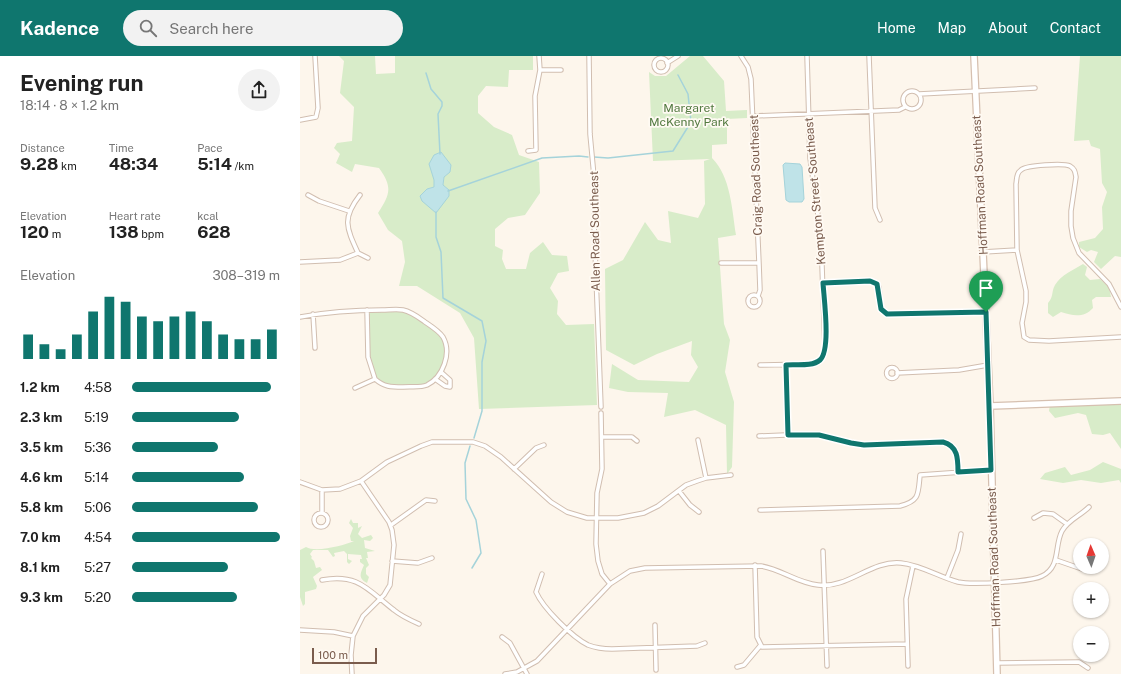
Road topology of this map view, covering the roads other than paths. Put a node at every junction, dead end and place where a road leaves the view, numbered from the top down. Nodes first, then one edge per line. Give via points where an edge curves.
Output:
1 (316, 56) edge
2 (539, 56) edge
3 (589, 56) edge
4 (678, 56) edge
5 (741, 56) edge
6 (807, 56) edge
7 (869, 56) edge
8 (974, 56) edge
9 (667, 63) dead end
10 (540, 70) junction
11 (561, 70) dead end
12 (1035, 88) dead end
13 (975, 90) junction
14 (919, 94) junction
15 (905, 107) junction
16 (872, 111) junction
17 (807, 113) junction
18 (753, 116) junction
19 (300, 120) edge
20 (528, 150) dead end
21 (308, 194) dead end
22 (360, 195) dead end
23 (348, 211) junction
24 (880, 220) dead end
25 (1017, 250) junction
26 (983, 252) junction
27 (358, 253) junction
28 (368, 258) dead end
29 (300, 262) edge
30 (759, 262) junction
31 (721, 264) dead end
32 (823, 283) junction
33 (758, 296) dead end
34 (1121, 307) edge
35 (367, 310) junction
36 (986, 312) junction
37 (313, 314) junction
38 (300, 316) edge
39 (1121, 337) edge
40 (315, 348) dead end
41 (760, 365) dead end
42 (786, 365) junction
43 (988, 365) junction
44 (441, 372) junction
45 (897, 373) dead end
46 (375, 379) junction
47 (435, 379) junction
48 (355, 388) dead end
49 (1121, 401) edge
50 (990, 406) junction
51 (601, 407) dead end
52 (601, 413) dead end
53 (788, 435) junction
54 (760, 436) dead end
55 (602, 437) junction
56 (698, 440) dead end
57 (637, 441) dead end
58 (544, 444) dead end
59 (514, 469) junction
60 (991, 470) junction
61 (958, 472) junction
62 (731, 475) dead end
63 (706, 478) junction
64 (361, 481) junction
65 (300, 482) edge
66 (322, 490) junction
67 (679, 490) junction
68 (435, 501) dead end
69 (1089, 507) dead end
70 (760, 510) dead end
71 (700, 512) dead end
72 (322, 513) junction
73 (596, 518) junction
74 (1034, 518) dead end
75 (390, 524) junction
76 (1067, 524) junction
77 (961, 534) dead end
78 (823, 551) dead end
79 (432, 558) dead end
80 (1056, 560) junction
81 (392, 561) junction
82 (754, 565) junction
83 (913, 566) junction
84 (1073, 566) edge
85 (542, 574) dead end
86 (947, 578) junction
87 (322, 580) dead end
88 (995, 582) junction
89 (610, 584) junction
90 (824, 586) junction
91 (381, 598) junction
92 (419, 624) dead end
93 (655, 625) dead end
94 (567, 628) junction
95 (300, 630) edge
96 (354, 636) junction
97 (502, 638) dead end
98 (705, 643) dead end
99 (907, 644) junction
100 (760, 646) junction
101 (826, 647) junction
102 (656, 648) junction
103 (997, 663) junction
104 (737, 666) dead end
105 (827, 666) dead end
106 (908, 666) dead end
107 (1088, 668) dead end
108 (524, 669) junction
109 (656, 670) dead end
110 (352, 674) edge
111 (505, 674) edge
112 (526, 674) edge
113 (997, 674) edge

1 - 19 street via 316,117
2 - 10 street
3 - 51 street, Allen Road Southeast
4 - 9 street
5 - 18 street, Craig Road Southeast via 752,79
6 - 17 street, Kempton Street Southeast
7 - 16 street
8 - 13 street, Hoffman Road Southeast
10 - 11 street
10 - 20 street via 535,96 536,150
12 - 13 street
13 - 14 street
13 - 26 street, Hoffman Road Southeast
14 - 15 street via 912,91 906,94 903,100
14 - 15 street via 922,100 919,107 912,110
15 - 16 street via 899,110
16 - 17 street
16 - 24 street via 875,208
17 - 18 street
17 - 32 street, Kempton Street Southeast via 810,158 821,238
18 - 30 street, Craig Road Southeast
21 - 23 street via 319,201
22 - 23 street
23 - 27 street via 350,232
25 - 26 street
25 - 34 street via 1017,174 1026,167 1069,166 1075,170 1076,177 1071,226 1076,246 1109,284
25 - 39 street via 1026,291 1022,323 1024,336 1029,340 1049,341
26 - 36 street, Hoffman Road Southeast
27 - 28 street
27 - 29 street via 340,260
30 - 31 street
30 - 33 street, Craig Road Southeast
32 - 36 street via 873,282 879,287 881,309 887,314
32 - 42 street, Kempton Street Southeast via 826,345 823,356 813,364
35 - 37 street
35 - 44 street via 408,312 440,333 444,339 446,352
35 - 46 street via 368,357
36 - 43 street, Hoffman Road Southeast
37 - 38 street
37 - 40 street
41 - 42 street, Kempton Street Southeast
42 - 53 street
43 - 45 street via 959,370
43 - 50 street, Hoffman Road Southeast
44 - 47 street
44 - 47 street via 450,380 450,386 445,386
46 - 47 street via 387,387 422,386
46 - 48 street
49 - 50 street
50 - 60 street, Hoffman Road Southeast
52 - 55 street
53 - 54 street
53 - 61 street via 819,435 864,445 943,442 950,444 955,450
55 - 57 street via 632,438
55 - 73 street via 602,469 597,492
56 - 63 street
58 - 59 street via 536,448
59 - 64 street via 501,457 479,444 463,441 432,442 387,462
59 - 73 street via 566,512
60 - 61 street
60 - 88 street, Hoffman Road Southeast
61 - 70 street via 920,475 916,499 900,506
62 - 63 street
63 - 67 street
64 - 66 street via 340,489
64 - 75 street
65 - 66 street
66 - 72 street
67 - 71 street via 690,505
67 - 73 street via 644,513 618,518
68 - 75 street via 426,500
69 - 76 street
72 - 72 street via 317,514 314,520 315,524 322,527 328,519
73 - 89 street via 598,561 602,574
74 - 76 street via 1043,513 1053,514
75 - 81 street via 394,538
76 - 80 street via 1059,538
77 - 86 street
78 - 90 street
79 - 81 street via 418,563
80 - 84 street
80 - 88 street via 1048,572 1038,578 1029,581
81 - 91 street via 390,584
82 - 89 street via 645,568 630,571
82 - 90 street via 775,569 809,584
82 - 100 street via 757,637
83 - 86 street
83 - 90 street via 900,563 886,564 840,583
83 - 99 street via 906,599
85 - 94 street via 536,592 539,599
86 - 88 street via 961,583
87 - 91 street via 339,578 356,581
88 - 103 street, Hoffman Road Southeast
89 - 94 street
90 - 101 street
91 - 92 street via 394,610
91 - 96 street via 363,616
93 - 102 street
94 - 102 street via 587,644 599,648
94 - 108 street via 537,661
95 - 96 street
96 - 110 street via 351,654
97 - 108 street via 510,643
98 - 102 street via 697,646
99 - 101 street
99 - 106 street
100 - 101 street
100 - 104 street via 744,665
101 - 105 street
102 - 109 street
103 - 107 street via 1079,662
103 - 113 street, Hoffman Road Southeast
108 - 111 street
108 - 112 street

